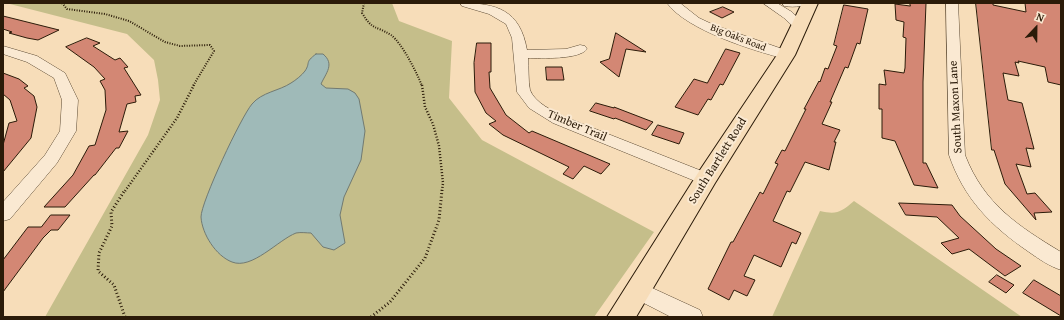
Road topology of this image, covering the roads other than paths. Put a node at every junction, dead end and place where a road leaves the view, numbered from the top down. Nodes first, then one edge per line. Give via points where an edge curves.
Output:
1 (466, 3) edge
2 (673, 3) edge
3 (769, 3) edge
4 (788, 3) edge
5 (797, 3) edge
6 (810, 3) edge
7 (952, 3) edge
8 (800, 26) junction
9 (580, 49) dead end
10 (3, 50) edge
11 (522, 54) junction
12 (786, 55) junction
13 (706, 179) junction
14 (3, 214) edge
15 (1061, 262) edge
16 (637, 290) junction
17 (621, 317) edge
18 (692, 317) edge

1 - 11 street, Timber Trail via 496,11 510,20 517,32
2 - 12 street, Big Oaks Road via 680,11 718,32
3 - 8 street
4 - 5 street
6 - 8 main road, South Bartlett Road
7 - 15 street, South Maxon Lane via 957,154 964,174 976,195 991,211 1019,235
8 - 12 main road, South Bartlett Road
9 - 11 street via 567,53
10 - 14 street via 32,59 60,76 70,100 68,132 51,159
11 - 13 street, Timber Trail via 523,92 538,109 559,120
12 - 13 main road, South Bartlett Road
13 - 16 main road, South Bartlett Road
16 - 17 main road, South Bartlett Road
16 - 18 street

